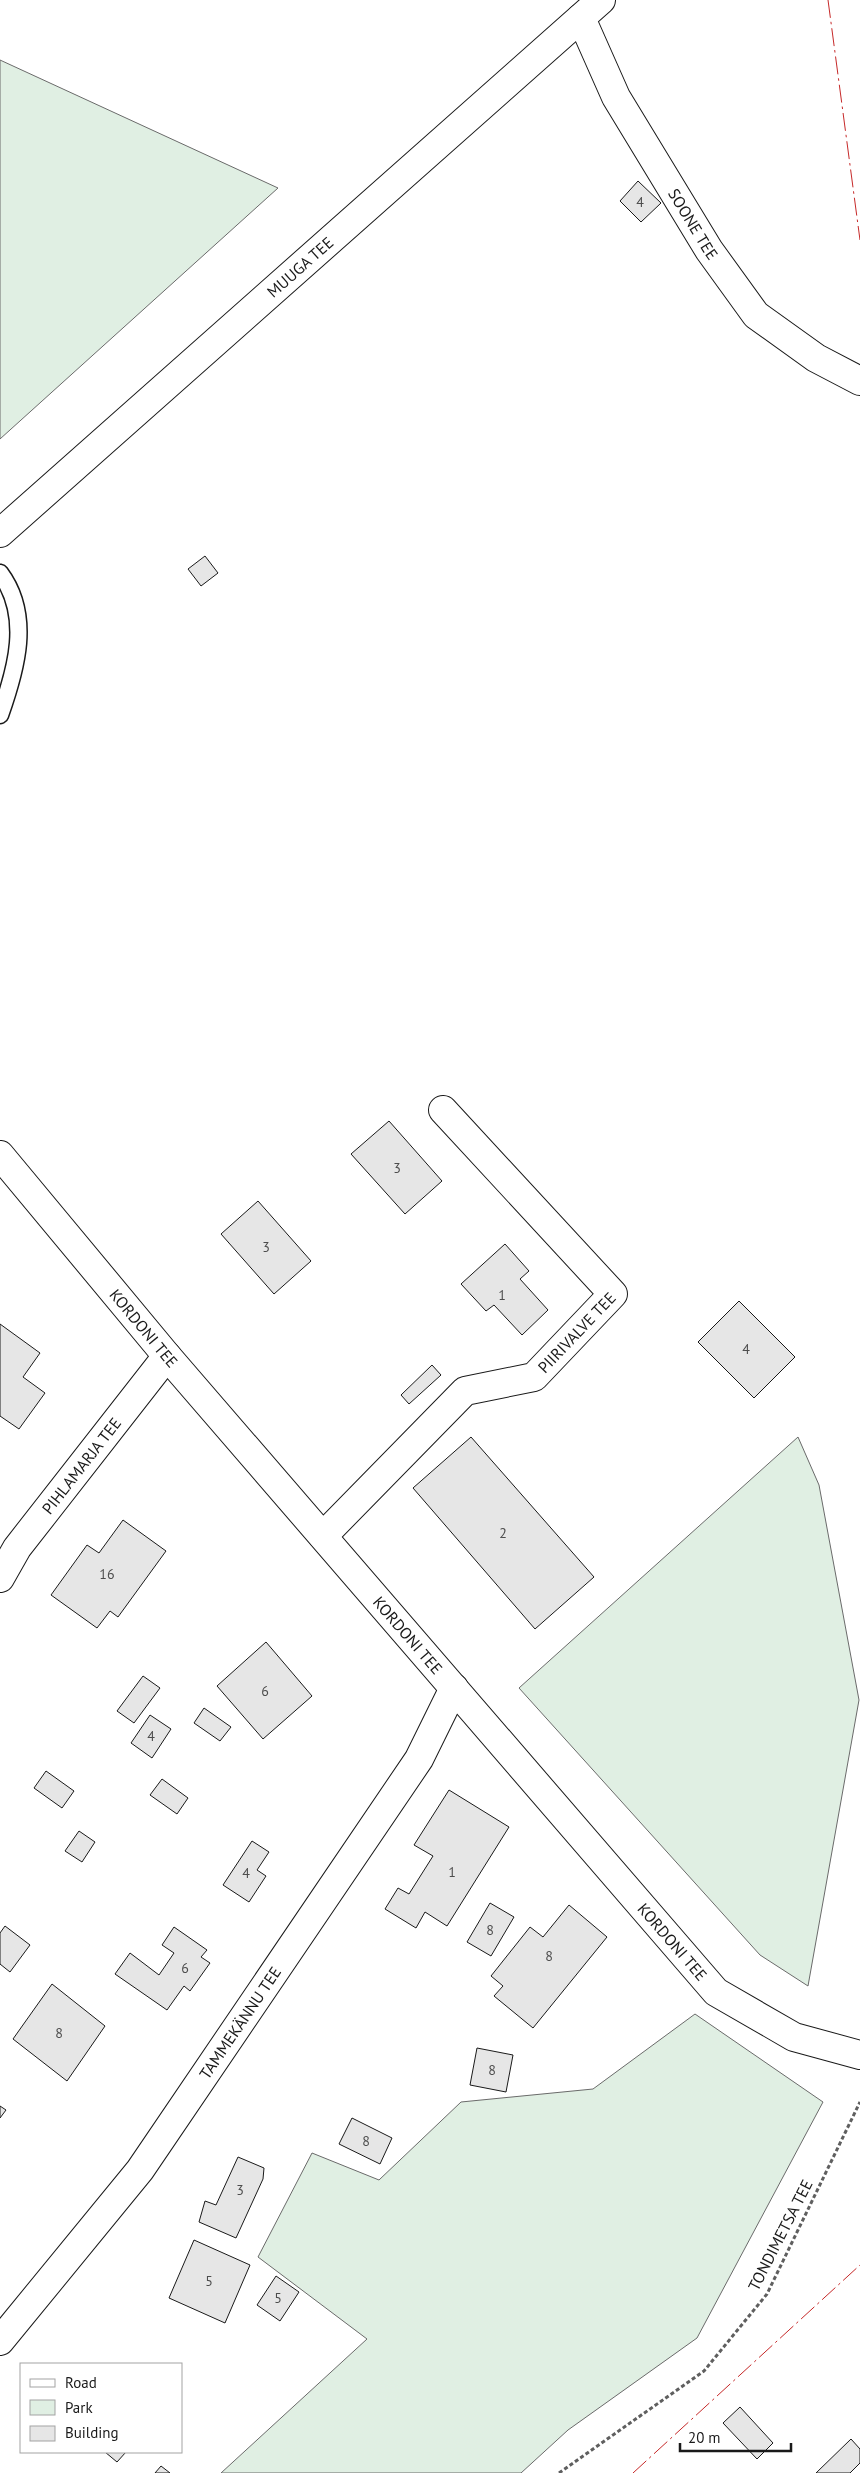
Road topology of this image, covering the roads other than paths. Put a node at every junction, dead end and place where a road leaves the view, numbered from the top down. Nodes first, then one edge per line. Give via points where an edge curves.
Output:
1 (601, 0) edge
2 (581, 18) junction
3 (860, 381) edge
4 (0, 533) edge
5 (0, 573) edge
6 (0, 715) edge
7 (443, 1110) dead end
8 (0, 1155) edge
9 (167, 1356) junction
10 (323, 1536) junction
11 (0, 1578) edge
12 (454, 1688) junction
13 (860, 2055) edge
14 (0, 2341) edge

1 - 2 street, MUUGA TEE
2 - 3 street, SOONE TEE via 616,97 709,250 756,315 816,358
2 - 4 street, MUUGA TEE
5 - 6 lane via 15,605 20,642 13,678
7 - 10 street, PIIRIVALVE TEE via 613,1294 534,1377 465,1391
8 - 9 street, KORDONI TEE
9 - 10 street, KORDONI TEE
9 - 11 street, PIHLAMARJA TEE via 17,1548
10 - 12 street, KORDONI TEE
12 - 13 street, KORDONI TEE via 716,1992 794,2037
12 - 14 street, TAMMEKÄNNU TEE via 419,1759 140,2170

